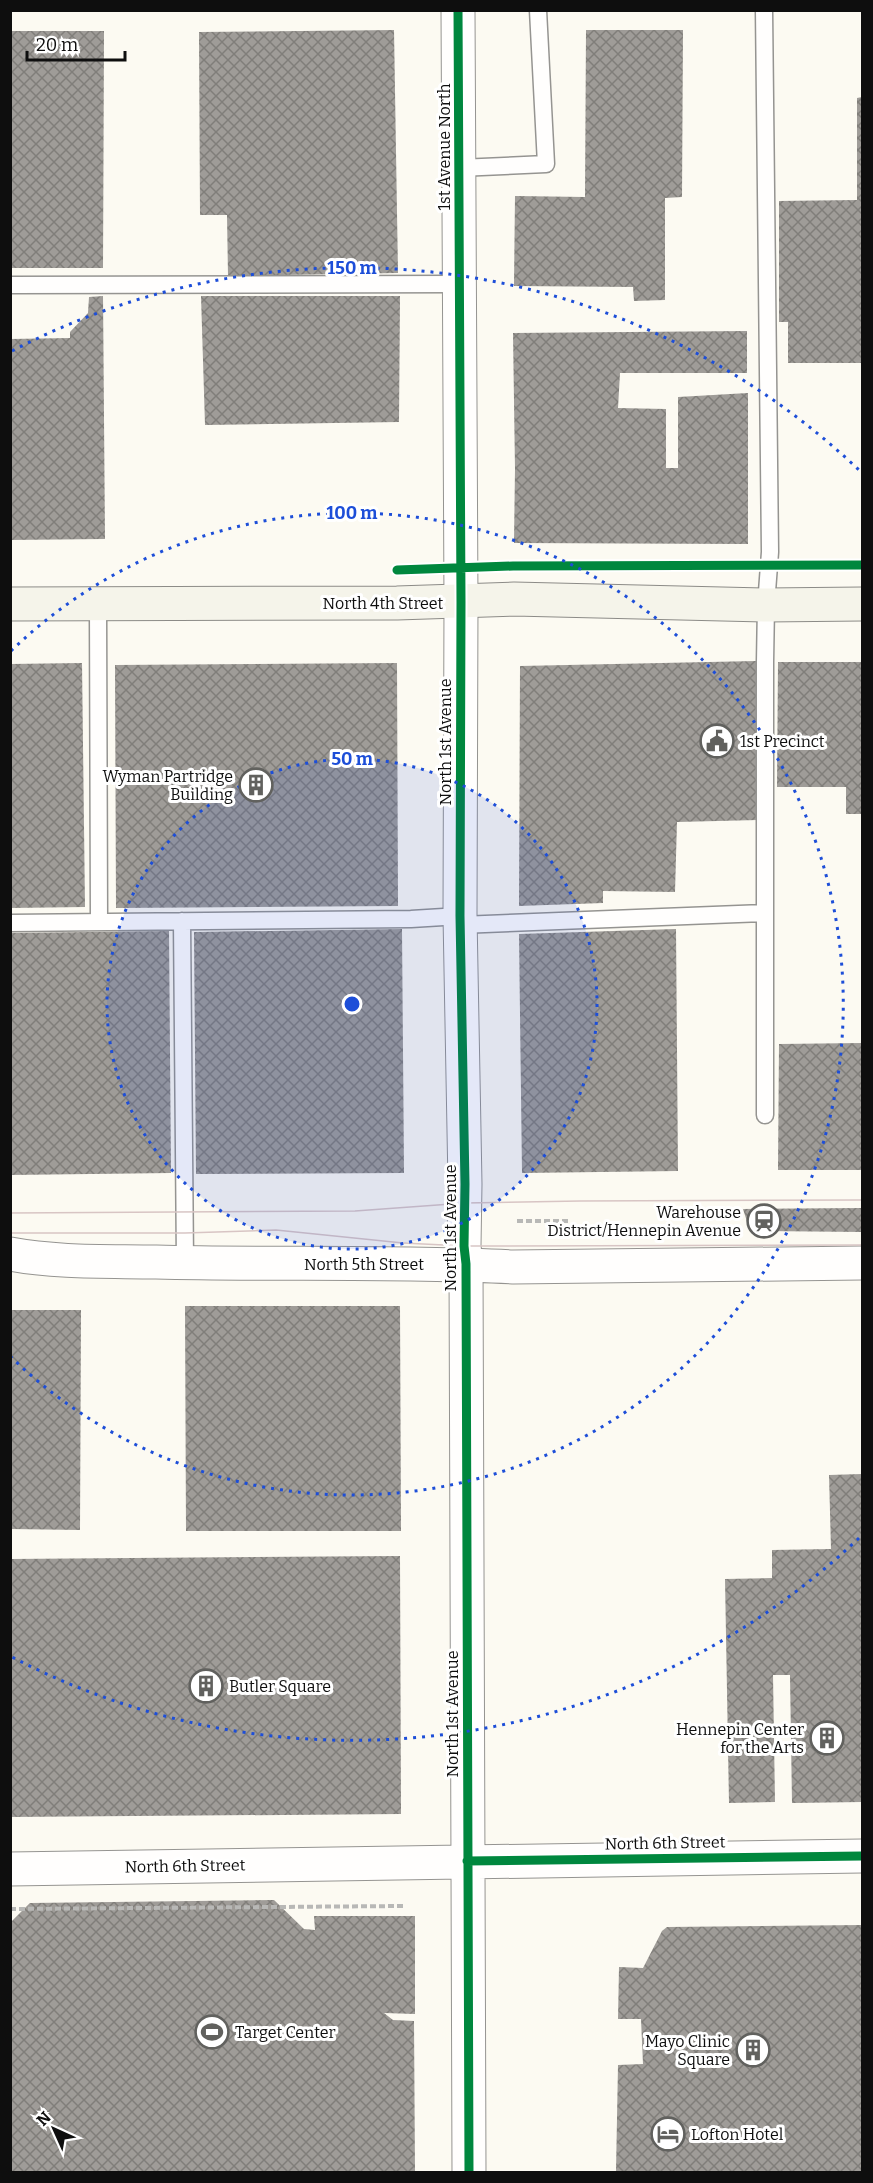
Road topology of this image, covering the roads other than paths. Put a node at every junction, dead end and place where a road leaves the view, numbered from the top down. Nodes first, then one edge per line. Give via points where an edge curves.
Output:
1 (458, 10) edge
2 (537, 10) edge
3 (764, 10) edge
4 (459, 168) junction
5 (459, 284) junction
6 (10, 285) edge
7 (461, 602) junction
8 (10, 604) edge
9 (766, 604) junction
10 (862, 604) edge
11 (98, 605) junction
12 (765, 913) junction
13 (182, 921) junction
14 (460, 921) junction
15 (99, 922) junction
16 (10, 923) edge
17 (765, 1115) dead end
18 (10, 1254) edge
19 (185, 1263) junction
20 (862, 1263) edge
21 (466, 1264) junction
22 (862, 1856) edge
23 (467, 1861) junction
24 (10, 1869) edge
25 (469, 2172) edge

1 - 4 street, 1st Avenue North
2 - 4 lane via 546,164
3 - 9 lane via 770,552
4 - 5 street, 1st Avenue North
5 - 6 lane
5 - 7 street, North 1st Avenue
7 - 9 main road, North 4th Street via 514,599
7 - 11 main road, North 4th Street
7 - 14 street, North 1st Avenue
8 - 11 main road, North 4th Street
9 - 10 main road, North 4th Street
9 - 12 lane
11 - 15 lane
12 - 14 lane
12 - 17 lane
13 - 14 lane
13 - 15 lane
13 - 19 lane
14 - 21 street, North 1st Avenue
15 - 16 lane
18 - 19 street, North 5th Street via 38,1260
19 - 21 street, North 5th Street
20 - 21 street, North 5th Street
21 - 23 street, North 1st Avenue
22 - 23 street, North 6th Street
23 - 24 street, North 6th Street
23 - 25 street, North 1st Avenue

